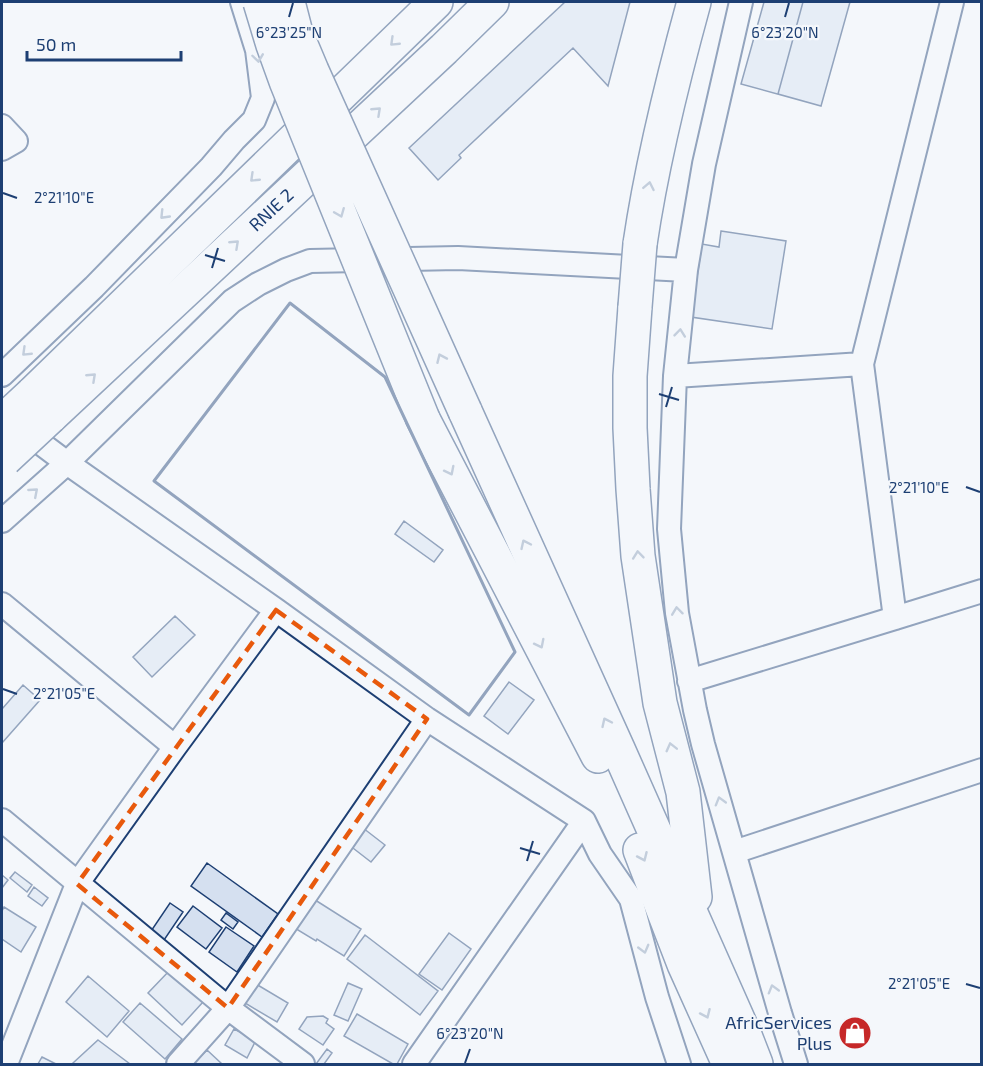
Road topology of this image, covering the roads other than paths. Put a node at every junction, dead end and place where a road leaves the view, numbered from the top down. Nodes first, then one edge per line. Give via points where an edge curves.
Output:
1 (242, 2) edge
2 (260, 2) edge
3 (288, 2) edge
4 (436, 2) edge
5 (492, 2) edge
6 (694, 2) edge
7 (741, 2) edge
8 (952, 2) edge
9 (2, 126) edge
10 (2, 149) edge
11 (686, 270) junction
12 (862, 364) junction
13 (2, 375) edge
14 (675, 376) junction
15 (41, 405) junction
16 (2, 414) edge
17 (2, 423) edge
18 (3, 461) edge
19 (67, 464) junction
20 (2, 521) edge
21 (981, 591) edge
22 (2, 603) edge
23 (276, 610) junction
24 (895, 618) junction
25 (689, 681) junction
26 (427, 719) junction
27 (175, 747) junction
28 (981, 770) edge
29 (2, 820) edge
30 (584, 821) junction
31 (734, 852) junction
32 (77, 884) junction
33 (631, 899) junction
34 (698, 929) junction
35 (684, 964) junction
36 (228, 1008) junction
37 (6, 1065) edge
38 (178, 1065) edge
39 (303, 1065) edge
40 (414, 1065) edge
41 (679, 1065) edge
42 (729, 1065) edge
43 (756, 1065) edge
44 (796, 1065) edge

1 -> 13 street via 257,50 263,98 254,120 94,287
2 -> 35 highway, bridge via 286,81 423,419 592,742
34 -> 3 highway, bridge via 312,71
4 -> 15 highway, RNIE 2 / RNIE 2
15 -> 5 highway, RNIE 2 / RNIE 2 via 444,49
34 -> 6 highway, bridge via 683,792 660,703 638,556 630,428 634,307 647,195
7 - 11 street via 704,164
8 - 12 street
9 - 10 street via 16,141
14 -> 11 street
11 - 19 street via 458,258 310,261 258,284 232,302
12 - 14 street
12 - 24 street
25 -> 14 street via 677,613 669,529
15 - 17 highway, RNIE 2, bridge
15 - 18 highway, RNIE 2, bridge
16 - 19 street
20 -> 19 street
19 - 23 street
21 - 24 street
22 - 27 street
23 - 26 street
23 - 27 street
24 - 25 street
31 -> 25 street
26 - 30 street
26 - 36 street
27 - 32 street
28 - 31 street
29 - 32 street
30 - 33 street via 600,854
30 - 40 street
44 -> 31 street
32 - 36 street
32 - 37 street
33 - 35 street
33 -> 41 street
34 - 43 highway
35 -> 42 highway
36 - 38 street
36 - 39 street

